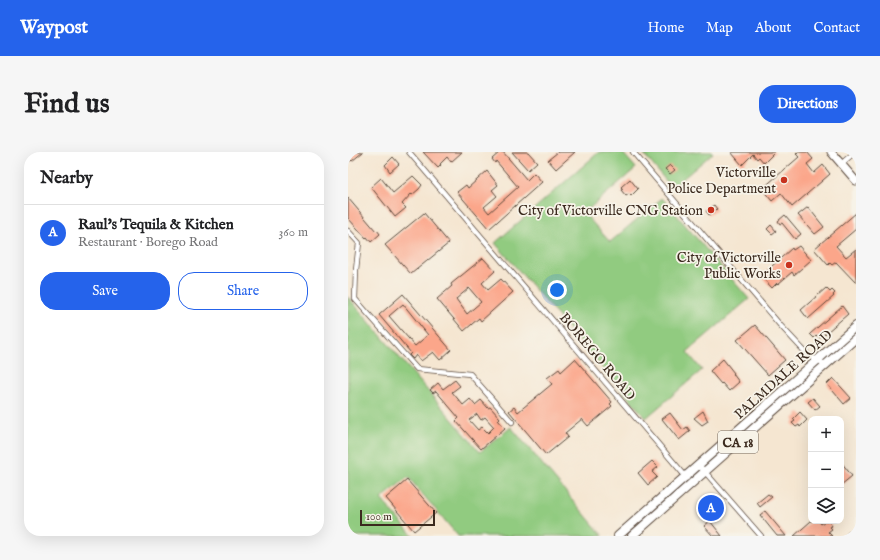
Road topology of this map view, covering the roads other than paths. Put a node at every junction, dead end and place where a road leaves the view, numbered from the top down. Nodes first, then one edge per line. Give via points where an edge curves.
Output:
1 (409, 152) edge
2 (633, 152) edge
3 (831, 152) edge
4 (855, 152) edge
5 (841, 164) junction
6 (856, 181) edge
7 (348, 231) edge
8 (856, 326) edge
9 (856, 338) edge
10 (818, 360) junction
11 (826, 365) junction
12 (512, 422) dead end
13 (702, 468) junction
14 (689, 480) junction
15 (856, 529) edge
16 (618, 536) edge
17 (632, 536) edge
18 (761, 536) edge
19 (848, 536) edge

1 - 14 street, BOREGO ROAD
2 - 10 street via 780,325 809,356
3 - 5 main road
4 - 5 street
5 - 6 main road
7 - 12 street via 359,243 355,299 417,369 470,374
8 - 10 highway, PALMDALE ROAD / CA 18
9 - 11 highway, PALMDALE ROAD / CA 18
10 - 11 street
10 - 13 highway, PALMDALE ROAD / CA 18
11 - 13 highway, PALMDALE ROAD / CA 18
13 - 14 highway, PALMDALE ROAD / CA 18
13 - 18 street
14 - 16 highway, PALMDALE ROAD / CA 18
14 - 17 highway, PALMDALE ROAD / CA 18
15 - 19 street

